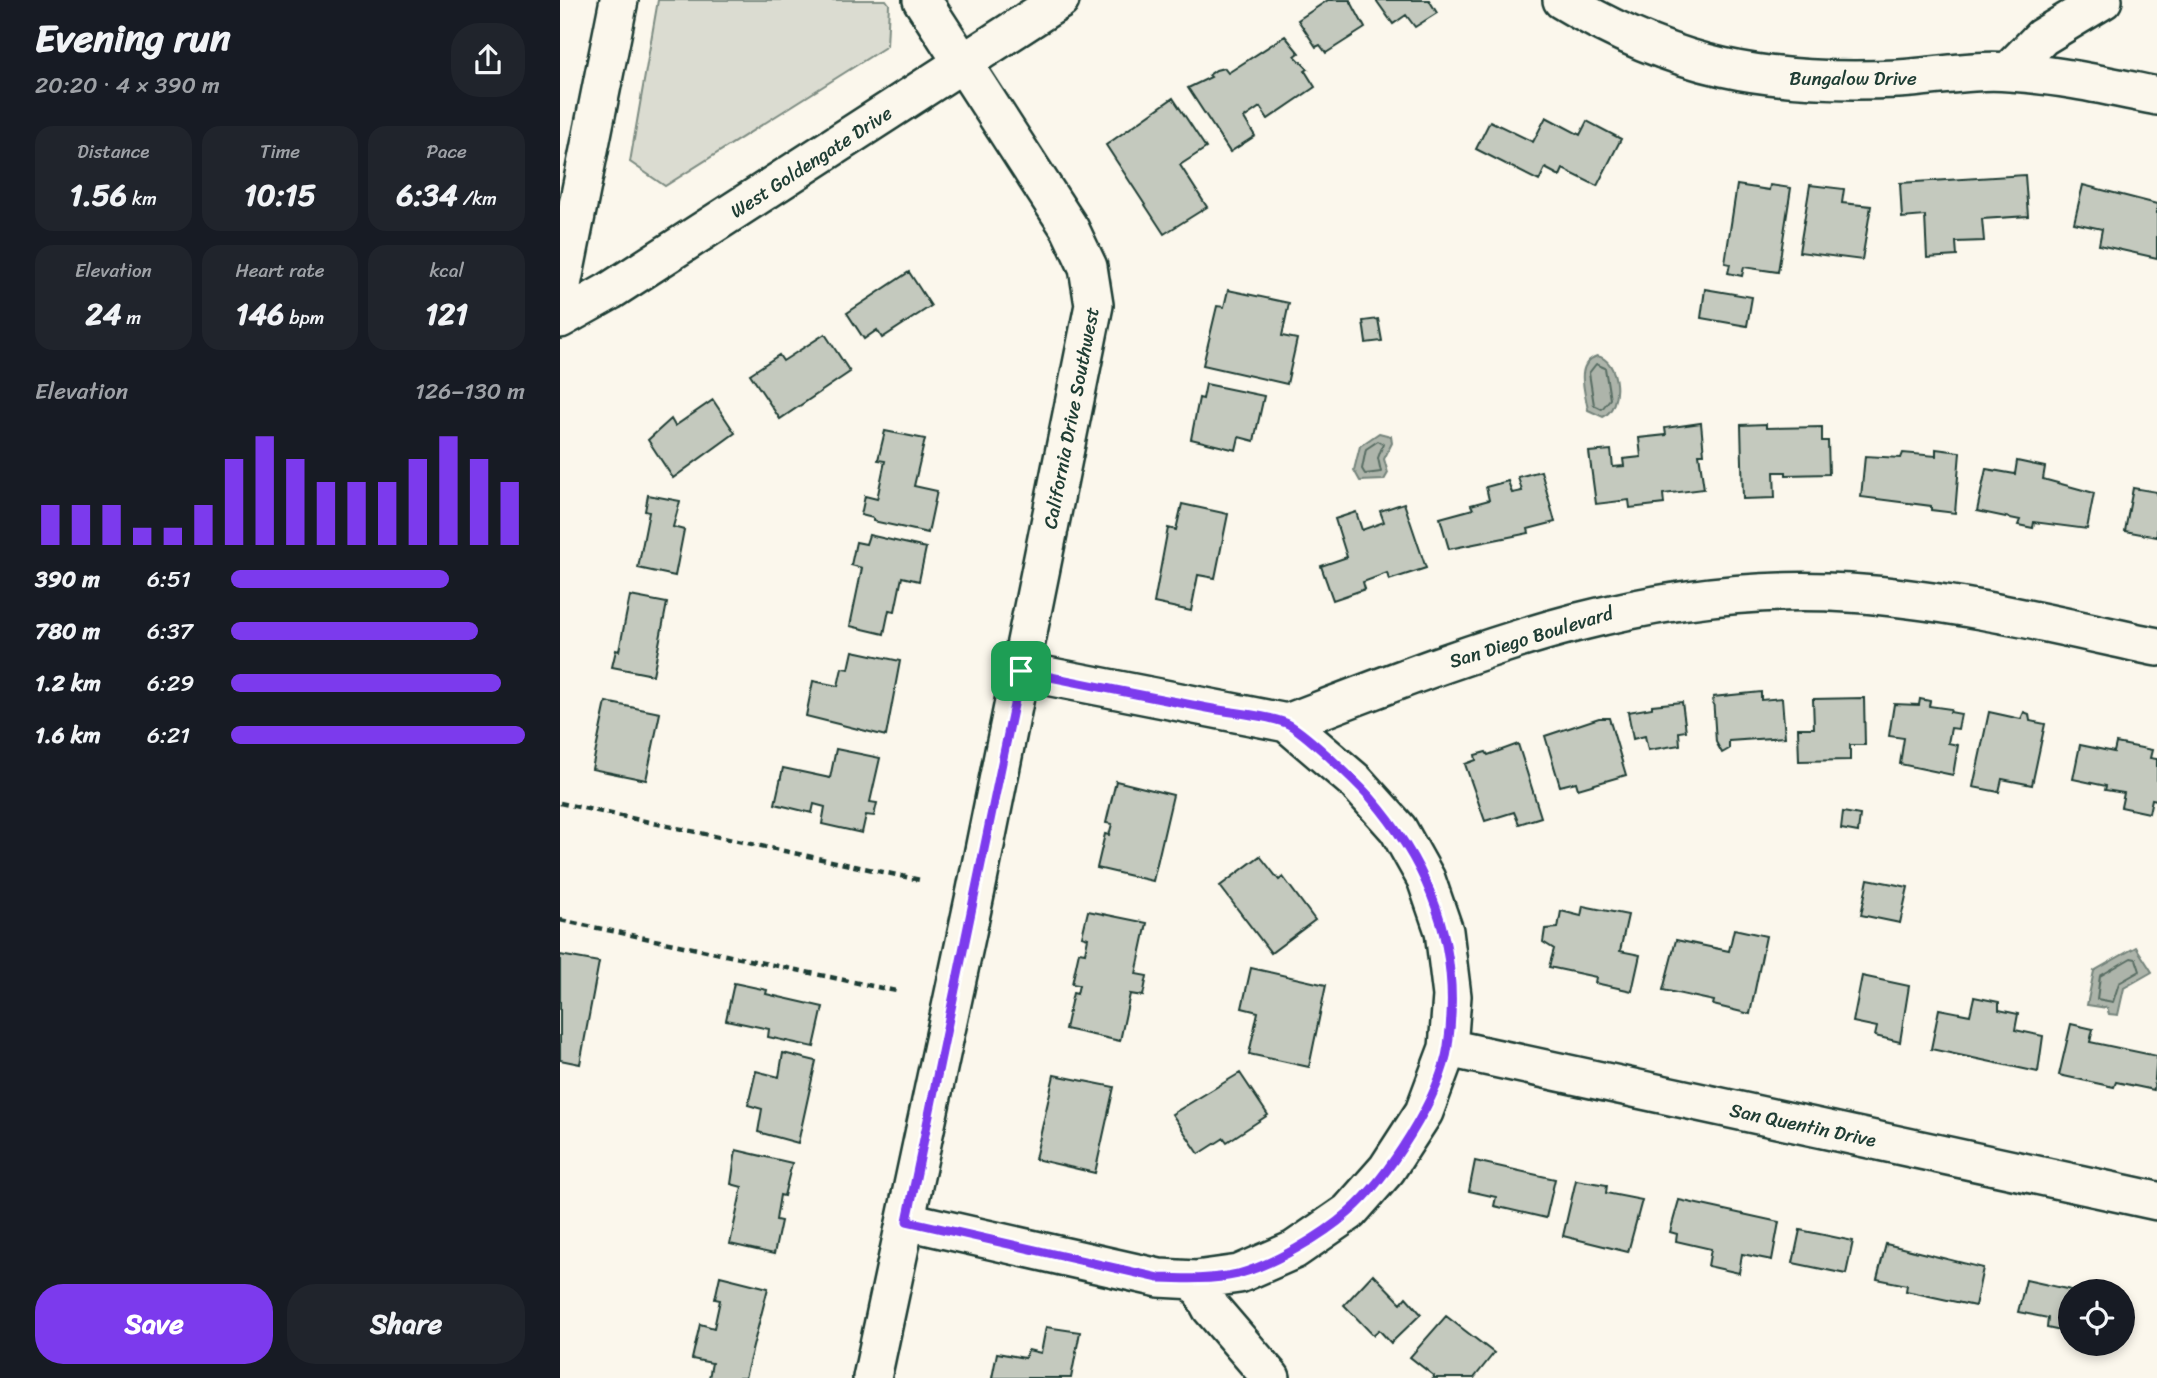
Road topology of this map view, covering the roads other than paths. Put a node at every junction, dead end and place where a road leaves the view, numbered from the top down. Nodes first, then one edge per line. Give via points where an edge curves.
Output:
1 (619, 0) edge
2 (922, 0) edge
3 (1060, 0) edge
4 (1562, 0) edge
5 (2103, 0) edge
6 (963, 64) junction
7 (2008, 72) junction
8 (2157, 96) edge
9 (560, 295) edge
10 (560, 320) edge
11 (2157, 647) edge
12 (1021, 671) junction
13 (1287, 723) junction
14 (1448, 1048) junction
15 (2157, 1201) edge
16 (907, 1221) junction
17 (1196, 1280) junction
18 (872, 1378) edge
19 (1270, 1378) edge

1 - 9 street
2 - 6 street, California Drive Southwest
3 - 6 street, West Goldengate Drive
4 - 7 street, Bungalow Drive via 1603,25 1661,50 1771,78 1823,81
5 - 7 street via 2042,37
6 - 10 street, West Goldengate Drive
6 - 12 street, California Drive Southwest via 1070,229 1088,267 1094,305
7 - 8 street, Bungalow Drive via 2086,81
11 - 13 street, San Diego Boulevard via 1910,598 1847,593 1714,595 1604,613 1547,628
12 - 13 street
12 - 16 street, California Drive Southwest
13 - 14 street via 1355,781 1398,829 1426,878 1444,931 1452,996
14 - 15 street, San Quentin Drive
14 - 17 street via 1424,1112 1387,1169 1349,1212 1294,1250 1239,1274
16 - 17 street via 1159,1278
16 - 18 street, California Drive Southwest
17 - 19 street via 1211,1308

